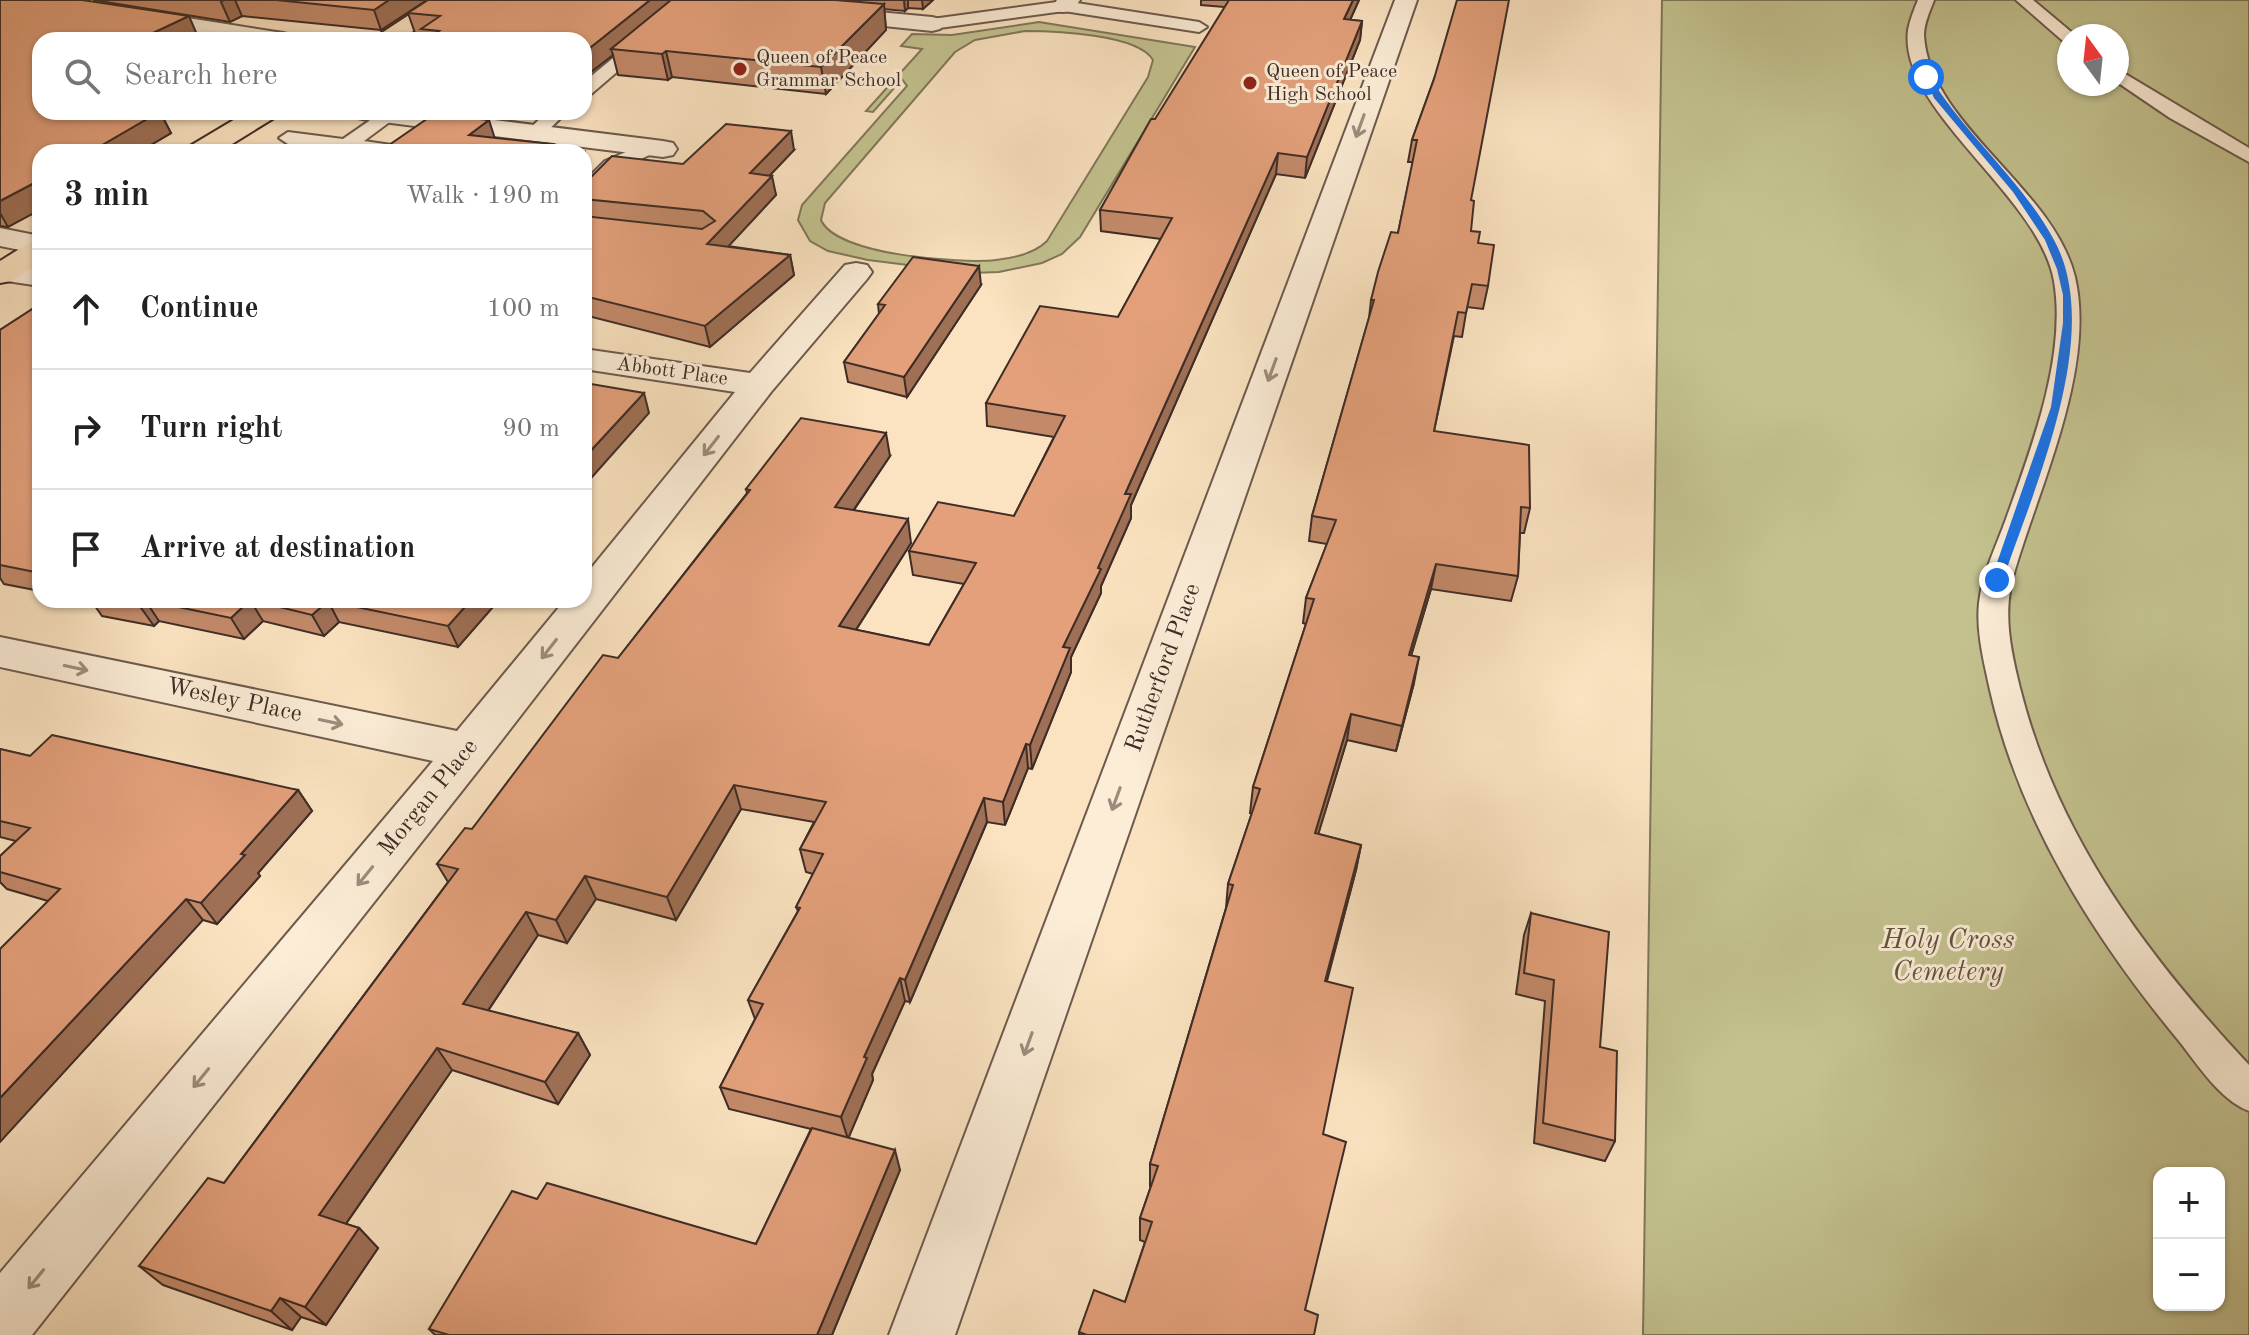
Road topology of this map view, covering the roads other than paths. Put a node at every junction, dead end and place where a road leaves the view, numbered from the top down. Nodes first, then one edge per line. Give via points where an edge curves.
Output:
1 (30, 0) edge
2 (115, 0) edge
3 (448, 0) edge
4 (1406, 0) edge
5 (1926, 0) edge
6 (2024, 0) edge
7 (1066, 3) edge
8 (93, 11) junction
9 (803, 12) edge
10 (932, 24) joint
11 (1199, 27) dead end
12 (2057, 28) edge
13 (657, 30) edge
14 (231, 32) edge
15 (396, 32) edge
16 (2129, 82) edge
17 (592, 84) edge
18 (252, 120) edge
19 (371, 120) edge
20 (433, 120) edge
21 (549, 120) edge
22 (534, 133) junction
23 (288, 138) dead end
24 (213, 144) edge
25 (320, 144) edge
26 (346, 144) edge
27 (656, 148) joint
28 (2249, 156) edge
29 (592, 185) edge
30 (0, 237) edge
31 (32, 246) edge
32 (32, 253) edge
33 (856, 272) dead end
34 (2, 273) edge
35 (32, 276) edge
36 (592, 360) edge
37 (759, 385) junction
38 (592, 595) edge
39 (582, 608) edge
40 (0, 652) edge
41 (468, 751) junction
42 (2249, 1093) edge
43 (0, 1323) edge
44 (922, 1335) edge

1 - 8 street
2 - 8 street
3 - 15 main road
4 -> 44 street, Rutherford Place
5 - 42 lane via 1916,31 1926,77 2050,240 2068,295 2056,407 1990,614 2005,700 2040,800 2111,922 2152,981
6 - 12 lane
7 - 10 lane
7 - 11 lane
8 - 14 street
9 - 10 street
13 - 17 lane
16 - 28 lane
18 - 24 main road
19 - 26 lane
20 - 22 street
21 - 22 lane
22 - 27 street
23 - 25 lane
27 - 29 lane via 612,165
30 - 31 street
32 - 34 main road
33 - 37 street, Morgan Place
34 - 35 street
36 - 37 street, Abbott Place
37 -> 38 street, Morgan Place
39 -> 41 street, Morgan Place
40 -> 41 street, Wesley Place
41 -> 43 street, Morgan Place

